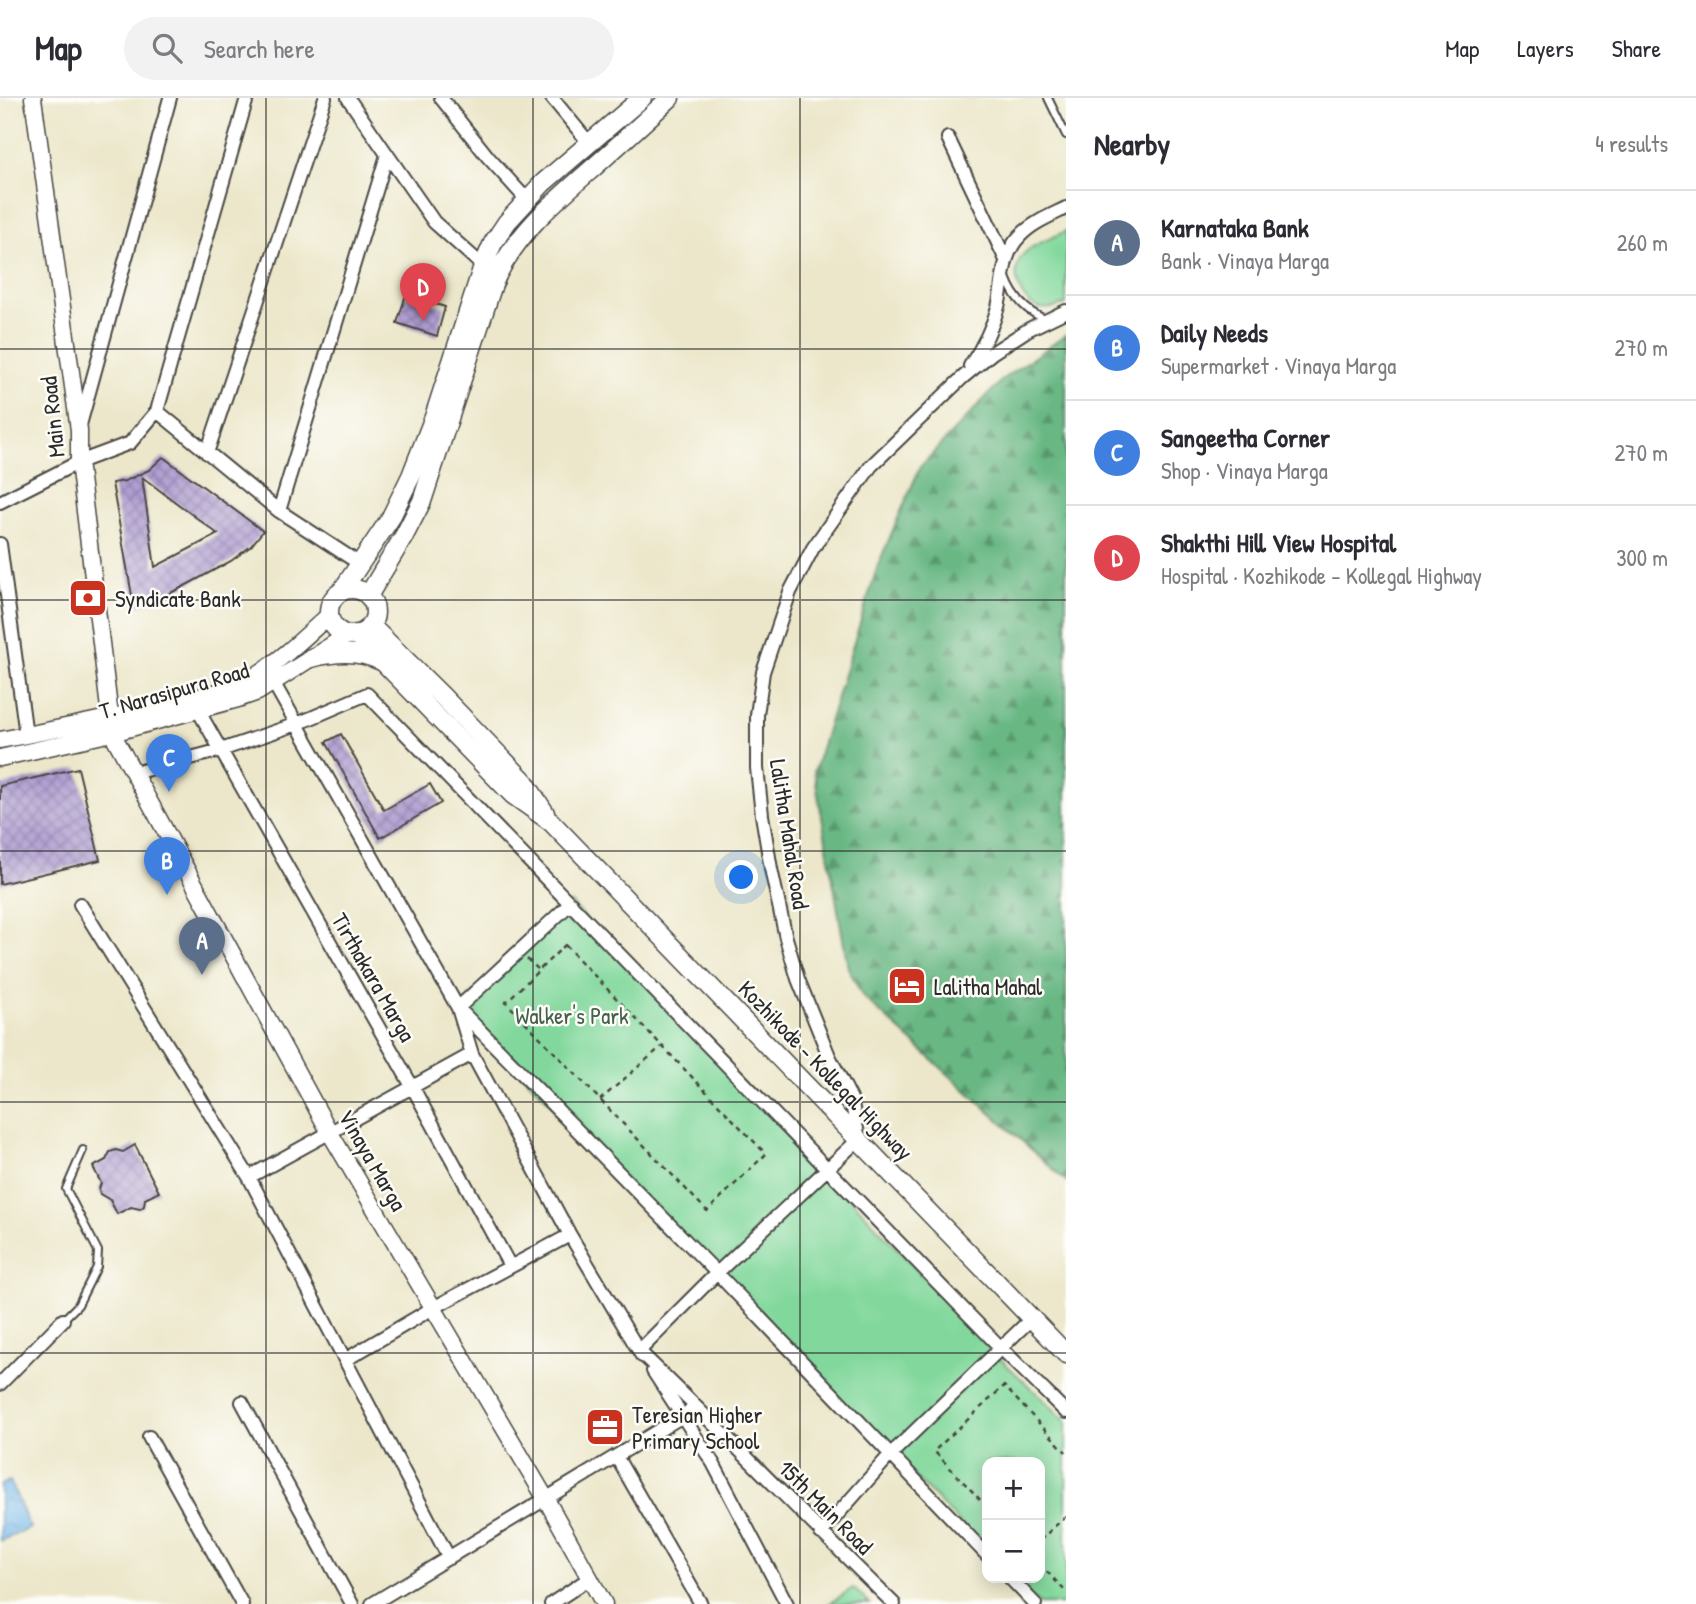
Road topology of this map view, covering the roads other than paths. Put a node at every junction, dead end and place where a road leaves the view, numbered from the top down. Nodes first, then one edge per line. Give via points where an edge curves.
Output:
1 (33, 98) edge
2 (170, 98) edge
3 (247, 98) edge
4 (325, 98) edge
5 (348, 98) edge
6 (441, 98) edge
7 (642, 98) edge
8 (670, 98) edge
9 (1048, 98) edge
10 (559, 100) edge
11 (1066, 135) edge
12 (948, 138) dead end
13 (590, 144) junction
14 (387, 155) junction
15 (527, 201) junction
16 (1066, 208) edge
17 (1005, 265) junction
18 (482, 266) junction
19 (1066, 311) edge
20 (1047, 319) junction
21 (472, 323) junction
22 (962, 378) junction
23 (157, 411) junction
24 (79, 430) junction
25 (207, 453) junction
26 (79, 462) junction
27 (0, 502) edge
28 (279, 511) junction
29 (0, 544) edge
30 (388, 561) junction
31 (360, 564) junction
32 (341, 592) junction
33 (368, 596) junction
34 (329, 615) junction
35 (358, 631) junction
36 (311, 658) junction
37 (384, 662) junction
38 (410, 663) junction
39 (273, 682) junction
40 (198, 710) junction
41 (297, 724) junction
42 (112, 726) junction
43 (26, 735) junction
44 (0, 740) edge
45 (221, 750) junction
46 (0, 758) edge
47 (134, 773) junction
48 (551, 822) junction
49 (571, 903) junction
50 (80, 904) dead end
51 (458, 1008) junction
52 (472, 1054) junction
53 (412, 1088) junction
54 (330, 1133) junction
55 (859, 1139) junction
56 (83, 1150) dead end
57 (827, 1169) junction
58 (250, 1177) junction
59 (570, 1234) junction
60 (510, 1266) junction
61 (718, 1273) junction
62 (433, 1308) junction
63 (1032, 1318) junction
64 (63, 1320) joint
65 (1000, 1347) junction
66 (639, 1350) junction
67 (1066, 1354) edge
68 (345, 1360) junction
69 (0, 1384) edge
70 (242, 1402) dead end
71 (697, 1406) junction
72 (1066, 1412) edge
73 (683, 1416) junction
74 (149, 1437) dead end
75 (890, 1455) junction
76 (616, 1456) junction
77 (546, 1499) junction
78 (821, 1533) junction
79 (982, 1550) edge
80 (449, 1558) junction
81 (590, 1578) junction
82 (1015, 1583) edge
83 (242, 1604) edge
84 (352, 1604) edge
85 (372, 1604) edge
86 (551, 1604) edge
87 (604, 1604) edge
88 (701, 1604) edge
89 (787, 1604) edge
90 (894, 1604) edge
91 (1035, 1604) edge

1 - 24 street, Main Road
2 - 24 street
3 - 23 street
4 - 25 street
5 - 14 street
6 - 15 street
7 - 13 main road
8 - 21 main road via 546,210 512,250
9 - 11 lane
10 - 13 street
12 - 17 street
13 - 15 main road
14 - 18 street via 434,222
14 - 28 street
15 - 18 main road via 507,222
16 - 17 street, Lalitha Mahal Road via 1021,234
17 - 20 lane via 1007,281 1020,302
17 - 22 street, Lalitha Mahal Road via 990,331
18 - 21 main road
19 - 20 street, Lalitha Mahal Road
20 - 22 street, Lalitha Mahal Road
21 - 30 main road via 422,501
21 - 31 main road via 411,476
22 - 55 street, Lalitha Mahal Road via 871,466 813,548 774,637 757,715 762,815 786,938 813,1018 851,1099
23 - 25 street
23 - 26 street via 130,443
24 - 26 street, Main Road
25 - 28 street
26 - 27 street
26 - 42 street, Main Road
28 - 31 street
29 - 43 street
30 - 33 main road
30 - 38 main road via 383,580 385,627
31 - 32 main road
32 - 33 main road via 355,589
32 - 34 main road via 331,601
33 - 35 main road via 374,618
34 - 35 main road via 336,628
34 - 42 street, T. Narasipura Road via 248,680
35 - 36 street, T. Narasipura Road
35 - 37 main road, Kozhikode - Kollegal Highway
35 - 38 main road, Kozhikode - Kollegal Highway
36 - 37 main road via 349,653
36 - 39 street, T. Narasipura Road
37 - 48 main road, Kozhikode - Kollegal Highway via 513,795
38 - 48 main road, Kozhikode - Kollegal Highway via 524,781
39 - 40 street, T. Narasipura Road via 258,692
39 - 41 street
40 - 42 street, T. Narasipura Road
40 - 45 street, Tirthakara Marga
41 - 45 street
41 - 49 street via 367,694
41 - 51 street
42 - 43 street, T. Narasipura Road
42 - 46 street, T. Narasipura Road
42 - 47 street, Vinaya Marga
43 - 44 street, T. Narasipura Road
45 - 47 street
45 - 53 street, Tirthakara Marga
47 - 54 street, Vinaya Marga
48 - 55 main road, Kozhikode - Kollegal Highway
49 - 51 street
49 - 57 street
50 - 58 street
51 - 52 street
51 - 61 street
52 - 53 street
52 - 59 street
53 - 54 street
53 - 60 street, Tirthakara Marga
54 - 58 street
54 - 62 street, Vinaya Marga
55 - 57 street
55 - 63 main road, Kozhikode - Kollegal Highway
56 - 64 lane via 66,1189 98,1251 97,1267 78,1305
57 - 61 street
57 - 65 street
58 - 68 street
59 - 60 street
59 - 66 street
60 - 62 street
61 - 66 street
61 - 75 street
62 - 68 street
62 - 77 street, Vinaya Marga
63 - 65 street
63 - 67 main road, Kozhikode - Kollegal Highway
64 - 69 street
65 - 72 street
65 - 75 street
66 - 71 street, 15th Main Road
66 - 73 street
68 - 80 street
70 - 84 street
71 - 73 street
71 - 78 street, 15th Main Road
73 - 76 street
73 - 89 street via 713,1463
74 - 83 street
75 - 78 street
75 - 79 street
76 - 77 street
76 - 88 street
77 - 80 street
77 - 81 street, Vinaya Marga
78 - 90 street, 15th Main Road
80 - 85 street
81 - 86 street
81 - 87 street, Vinaya Marga
82 - 91 street

